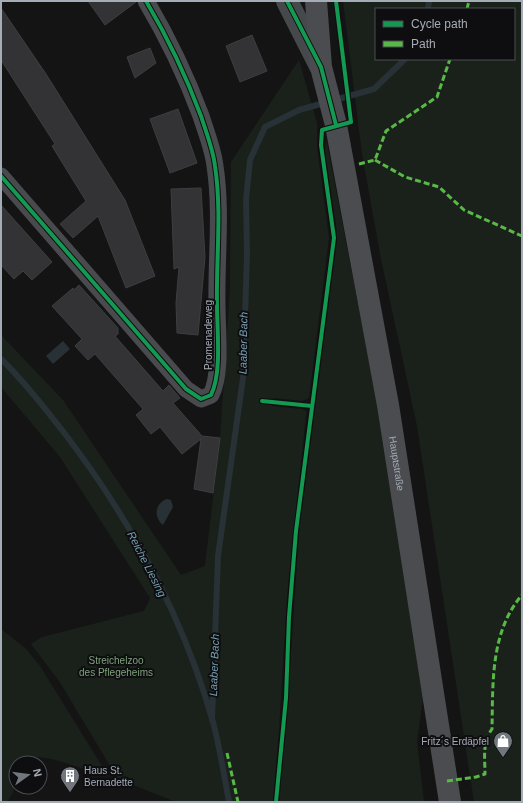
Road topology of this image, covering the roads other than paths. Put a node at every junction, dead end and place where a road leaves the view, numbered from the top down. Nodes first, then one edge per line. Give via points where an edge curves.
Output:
1 (146, 1) edge
2 (287, 1) edge
3 (316, 1) edge
4 (321, 69) junction
5 (1, 176) edge
6 (450, 802) edge

1 - 5 street, Promenadeweg via 171,45 192,92 215,164 218,200 217,358 216,387 211,395 201,398 186,389
2 - 4 main road
3 - 4 main road, Hauptstraße
4 - 6 main road, Hauptstraße via 336,124 388,404

